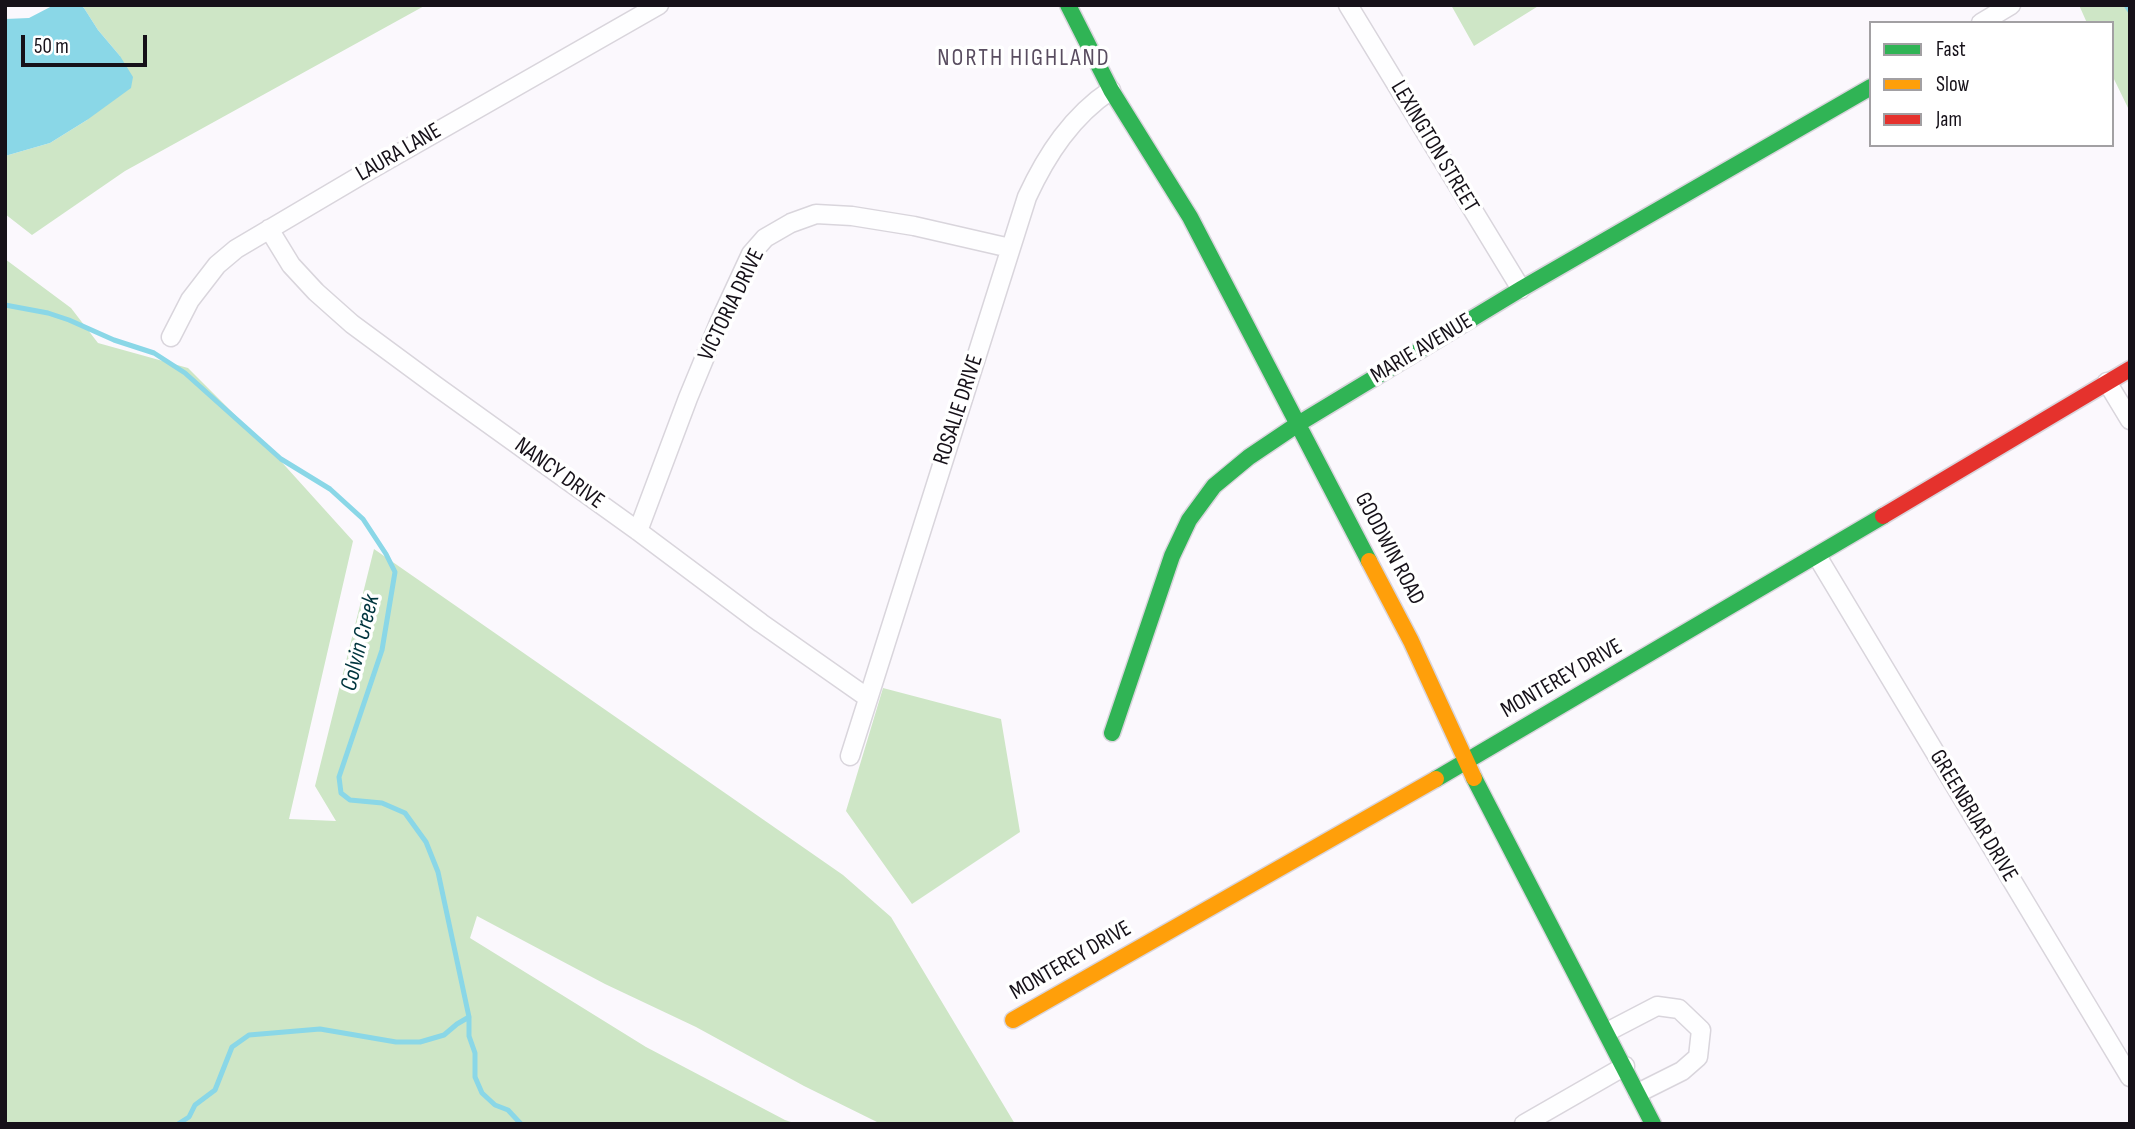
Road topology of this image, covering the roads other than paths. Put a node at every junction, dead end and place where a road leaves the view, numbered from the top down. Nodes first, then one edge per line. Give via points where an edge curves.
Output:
1 (659, 5) edge
2 (1068, 5) edge
3 (1348, 5) edge
4 (2011, 5) edge
5 (1984, 21) edge
6 (1869, 88) edge
7 (1111, 90) junction
8 (269, 229) junction
9 (1010, 248) junction
10 (1521, 289) junction
11 (171, 337) dead end
12 (2130, 369) edge
13 (2107, 383) junction
14 (2130, 420) edge
15 (1298, 424) junction
16 (638, 531) junction
17 (1817, 556) junction
18 (868, 698) junction
19 (1112, 733) dead end
20 (850, 756) dead end
21 (1466, 762) junction
22 (1013, 1020) dead end
23 (1607, 1032) junction
24 (1625, 1066) junction
25 (2130, 1077) edge
26 (1638, 1093) junction
27 (1524, 1124) edge
28 (1653, 1124) edge

1 - 8 street, LAURA LANE
2 - 7 street, GOODWIN ROAD
3 - 10 street, LEXINGTON STREET
4 - 5 street
6 - 10 street, MARIE AVENUE
7 - 9 street, ROSALIE DRIVE via 1090,104 1042,164
7 - 15 street, GOODWIN ROAD via 1190,217
8 - 11 street, LAURA LANE via 217,265 190,300
8 - 16 street, NANCY DRIVE via 292,265 352,324
9 - 16 street, VICTORIA DRIVE via 914,226 816,214 765,237 751,254 719,323
9 - 18 street, ROSALIE DRIVE
10 - 15 street, MARIE AVENUE
12 - 13 street, MONTEREY DRIVE
13 - 14 street
13 - 17 street, MONTEREY DRIVE
15 - 19 street, MARIE AVENUE via 1214,486 1188,520
15 - 21 street, GOODWIN ROAD via 1411,641
16 - 18 street, NANCY DRIVE
17 - 21 street, MONTEREY DRIVE
17 - 25 street, GREENBRIAR DRIVE
18 - 20 street, ROSALIE DRIVE
21 - 22 street, MONTEREY DRIVE
21 - 23 street, GOODWIN ROAD
23 - 24 street, GOODWIN ROAD
23 - 26 street via 1657,1006 1679,1009 1701,1030 1698,1057 1682,1071
24 - 26 street, GOODWIN ROAD
24 - 27 street
26 - 28 street, GOODWIN ROAD

